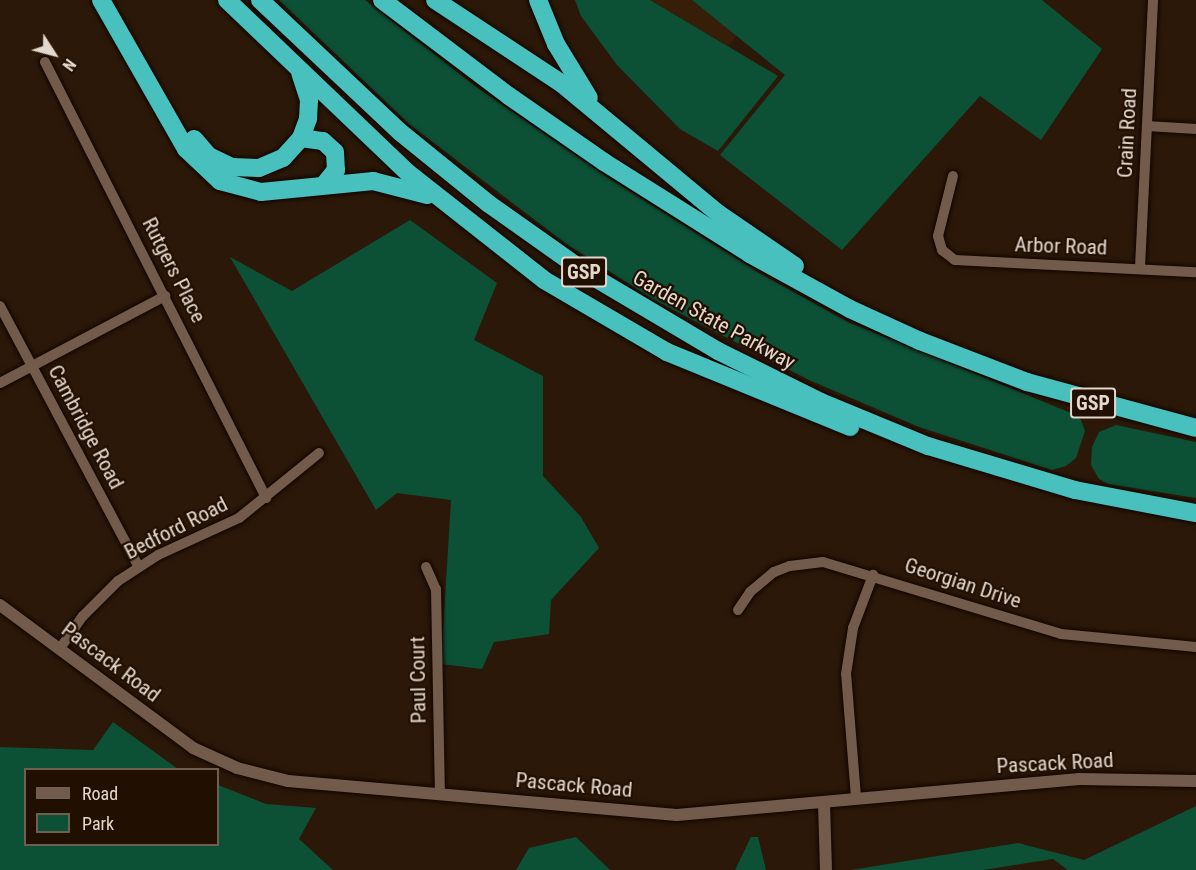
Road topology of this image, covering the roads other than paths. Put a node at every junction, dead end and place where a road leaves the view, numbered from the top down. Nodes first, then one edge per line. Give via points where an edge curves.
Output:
1 (100, 0) edge
2 (113, 0) edge
3 (227, 0) edge
4 (260, 0) edge
5 (382, 0) edge
6 (435, 0) edge
7 (538, 0) edge
8 (1154, 0) edge
9 (45, 62) dead end
10 (298, 69) junction
11 (603, 116) junction
12 (1147, 126) junction
13 (1196, 129) edge
14 (301, 138) junction
15 (953, 176) dead end
16 (324, 185) junction
17 (441, 202) junction
18 (1140, 267) junction
19 (1196, 272) edge
20 (165, 296) junction
21 (0, 306) edge
22 (920, 341) junction
23 (33, 368) junction
24 (0, 383) edge
25 (1196, 428) edge
26 (319, 453) dead end
27 (964, 458) junction
28 (266, 498) junction
29 (1196, 513) edge
30 (138, 566) junction
31 (426, 567) dead end
32 (873, 574) junction
33 (0, 605) edge
34 (738, 610) dead end
35 (61, 647) junction
36 (1196, 647) edge
37 (1196, 781) edge
38 (440, 794) junction
39 (856, 797) junction
40 (824, 802) junction
41 (826, 870) edge

1 - 16 highway via 186,149 211,175 239,188 261,192
2 - 14 highway via 191,136 209,156 232,167 259,168 283,158
3 - 10 highway
4 - 27 highway, Garden State Parkway / GSP via 429,156 505,216 593,277 684,332 786,386
5 - 22 highway, GSP via 509,96 685,214 817,291
6 - 11 highway via 540,68
7 - 11 highway via 565,61
8 - 12 street, Crain Road
9 - 20 street, Rutgers Place
10 - 14 highway via 309,100
10 - 17 highway
11 - 22 highway via 743,232
12 - 13 street
12 - 18 street, Crain Road
14 - 16 highway via 323,141 335,152 336,170
15 - 18 street, Arbor Road via 939,236 942,250 955,260
16 - 17 highway via 385,183
17 - 27 highway via 572,298 666,352 885,441
18 - 19 street, Arbor Road
20 - 23 street
20 - 28 street, Rutgers Place
21 - 23 street, Cambridge Road
22 - 25 highway, GSP via 1063,394
23 - 24 street
23 - 30 street, Cambridge Road
26 - 28 street, Bedford Road
27 - 29 highway, Garden State Parkway / GSP via 1075,490
28 - 30 street, Bedford Road via 222,528
30 - 35 street, Bedford Road via 101,596
31 - 38 street, Paul Court via 436,588
32 - 34 street, Georgian Drive via 823,562 790,566 761,581
32 - 36 street, Georgian Drive via 1061,634
32 - 39 street via 853,628 846,674
33 - 35 street, Pascack Road
35 - 38 street, Pascack Road via 185,742 237,768 288,781
37 - 39 street, Pascack Road via 1078,779
38 - 40 street, Pascack Road via 677,815
39 - 40 street, Pascack Road
40 - 41 street

